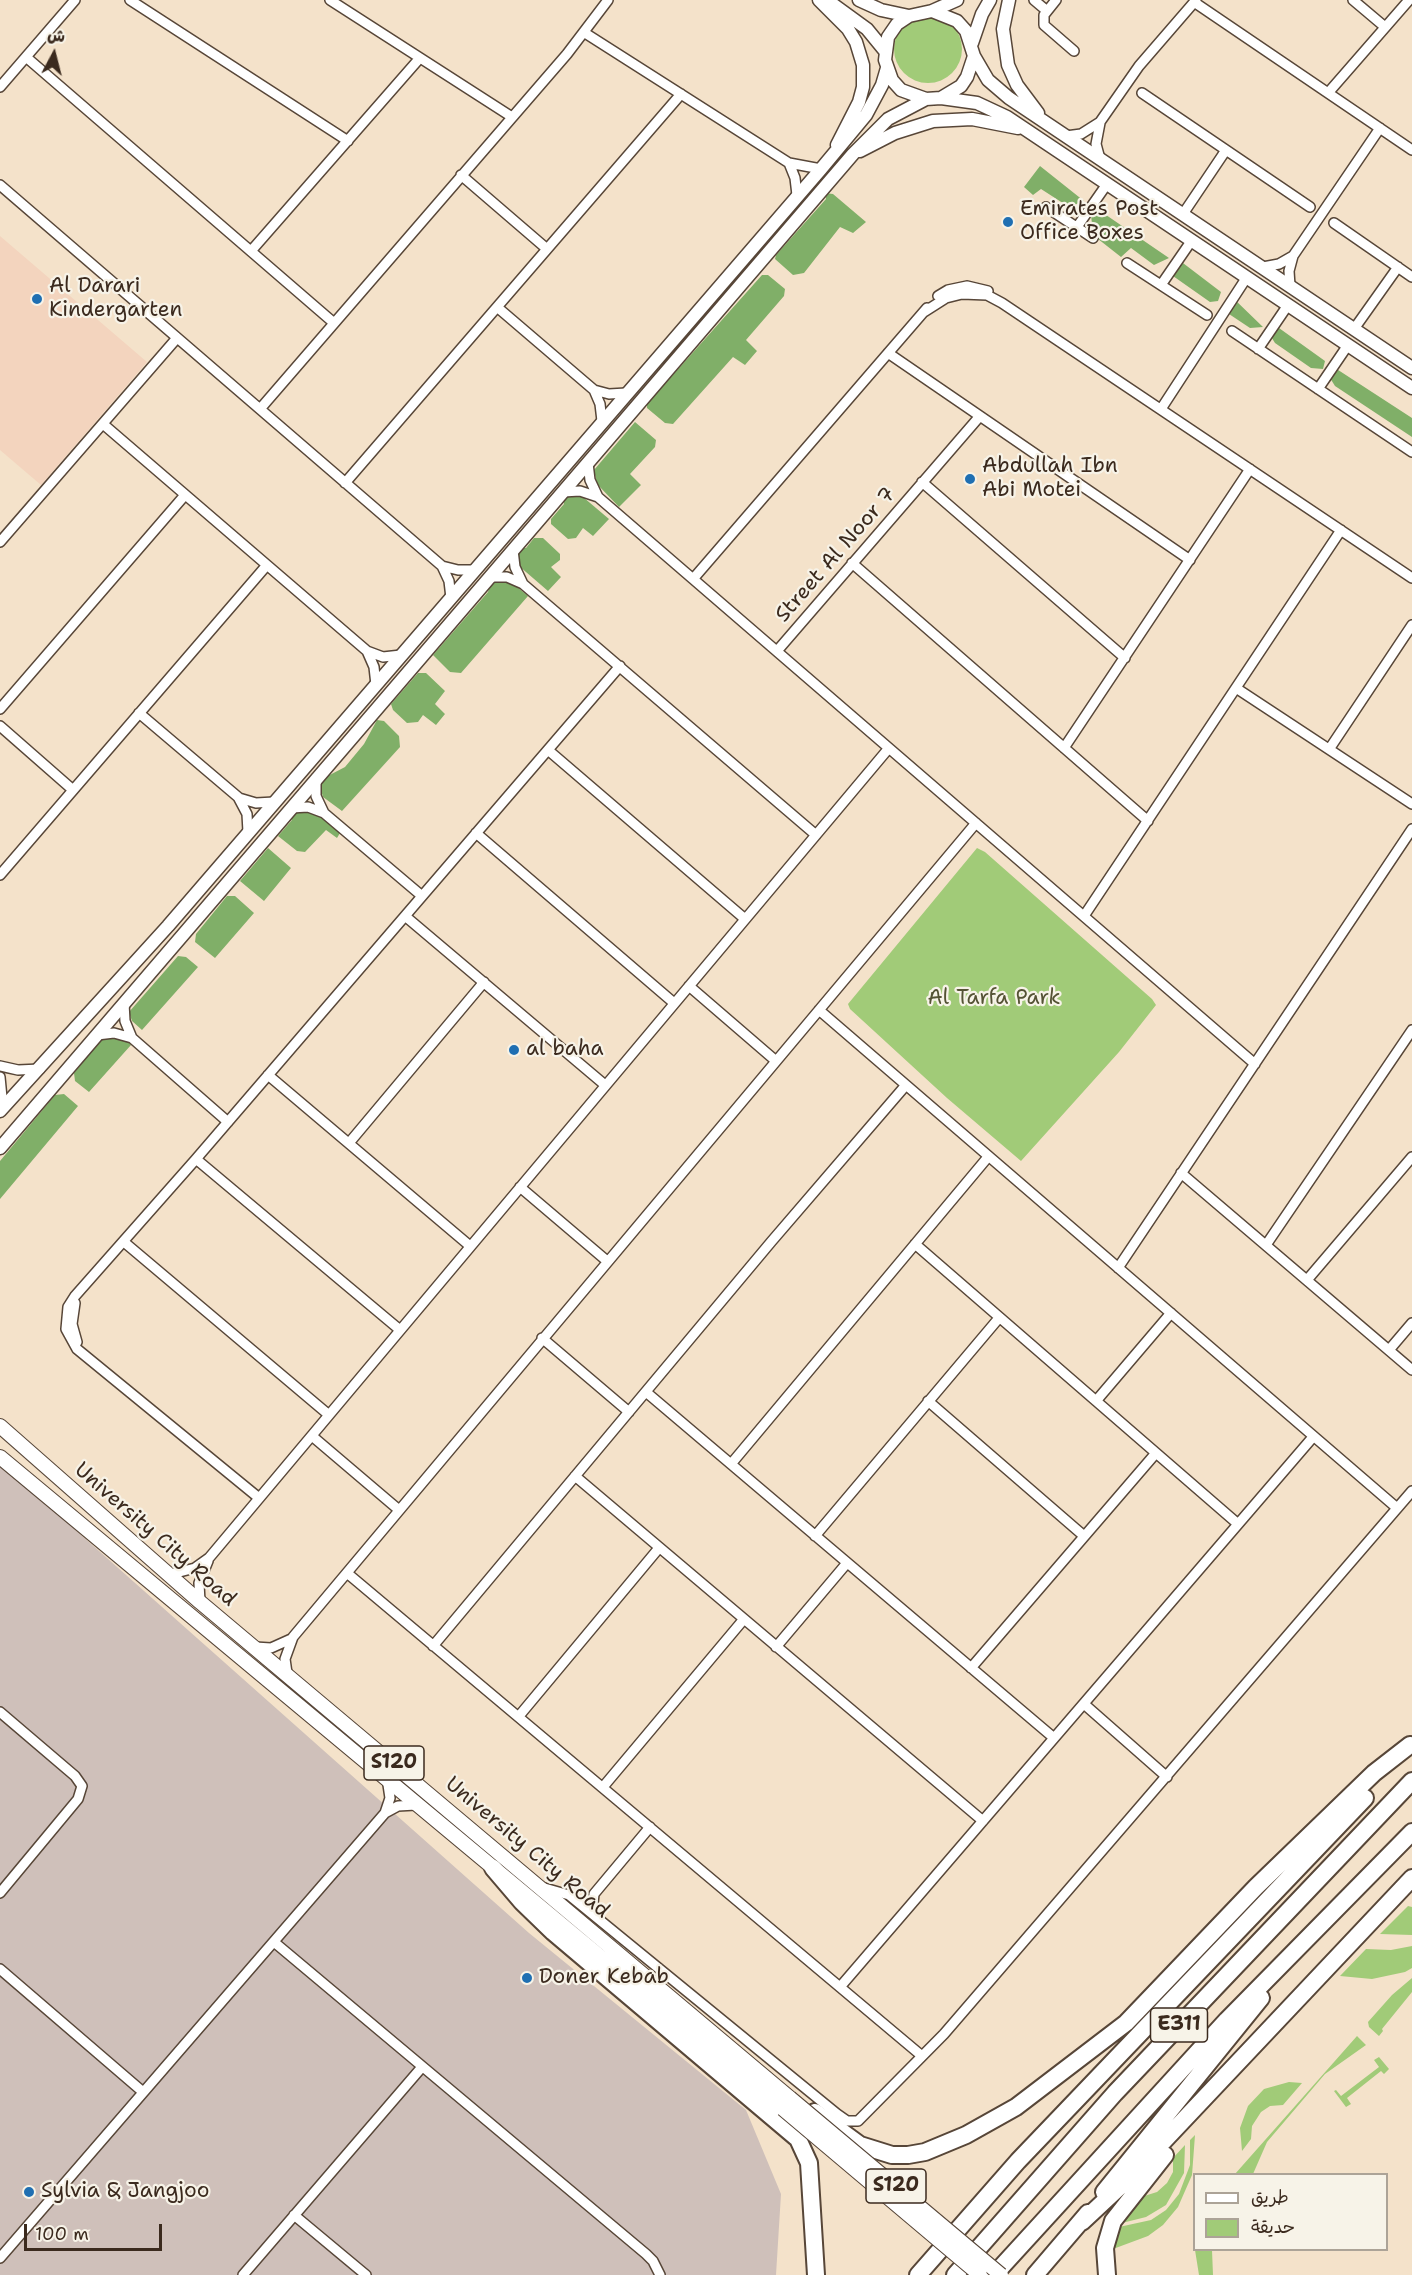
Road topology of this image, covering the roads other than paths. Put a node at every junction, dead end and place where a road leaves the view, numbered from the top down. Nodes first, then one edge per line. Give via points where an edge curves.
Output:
1 (75, 0) edge
2 (130, 0) edge
3 (330, 0) edge
4 (608, 0) edge
5 (819, 0) edge
6 (827, 0) edge
7 (859, 0) edge
8 (957, 0) edge
9 (990, 0) edge
10 (1009, 0) edge
11 (1034, 0) edge
12 (1056, 0) edge
13 (1353, 0) edge
14 (1409, 0) edge
15 (1195, 1) edge
16 (932, 11) junction
17 (1047, 11) junction
18 (909, 16) junction
19 (1385, 27) junction
20 (585, 33) junction
21 (973, 49) junction
22 (885, 51) junction
23 (1074, 51) dead end
24 (26, 57) junction
25 (419, 59) junction
26 (886, 68) junction
27 (0, 87) edge
28 (1142, 93) dead end
29 (1328, 93) junction
30 (681, 94) junction
31 (941, 98) junction
32 (926, 99) junction
33 (512, 117) junction
34 (1044, 122) junction
35 (1100, 122) junction
36 (1380, 128) junction
37 (1026, 130) junction
38 (1066, 136) junction
39 (348, 141) junction
40 (1227, 150) junction
41 (1412, 150) edge
42 (835, 152) junction
43 (853, 154) junction
44 (1100, 159) junction
45 (789, 164) junction
46 (821, 168) junction
47 (461, 175) junction
48 (1107, 184) junction
49 (0, 185) edge
50 (797, 195) junction
51 (1046, 207) dead end
52 (1310, 207) dead end
53 (1183, 214) junction
54 (1334, 223) dead end
55 (1077, 227) junction
56 (1093, 238) dead end
57 (1192, 240) junction
58 (547, 249) junction
59 (251, 251) junction
60 (1293, 256) junction
61 (1223, 261) junction
62 (1127, 263) dead end
63 (1263, 267) junction
64 (1398, 267) junction
65 (1246, 277) junction
66 (1412, 277) edge
67 (1161, 285) junction
68 (1290, 286) junction
69 (1288, 305) junction
70 (496, 307) junction
71 (1207, 315) dead end
72 (334, 323) junction
73 (1354, 329) junction
74 (1232, 331) dead end
75 (177, 338) junction
76 (1348, 345) junction
77 (1258, 349) junction
78 (888, 353) junction
79 (1369, 359) junction
80 (653, 361) junction
81 (1412, 368) edge
82 (1412, 378) edge
83 (1412, 388) edge
84 (1318, 389) junction
85 (594, 390) junction
86 (626, 393) junction
87 (636, 406) junction
88 (260, 409) junction
89 (1161, 409) junction
90 (980, 416) junction
91 (602, 421) junction
92 (103, 424) junction
93 (1412, 452) edge
94 (588, 463) junction
95 (1250, 469) junction
96 (922, 482) junction
97 (345, 483) junction
98 (563, 492) junction
99 (185, 495) junction
100 (598, 497) junction
101 (1341, 531) junction
102 (0, 542) edge
103 (513, 550) junction
104 (1190, 561) junction
105 (852, 563) junction
106 (267, 566) junction
107 (442, 566) junction
108 (474, 570) junction
109 (490, 577) junction
110 (1412, 578) edge
111 (693, 579) junction
112 (523, 584) junction
113 (450, 598) junction
114 (1412, 625) edge
115 (366, 651) junction
116 (777, 651) junction
117 (401, 656) junction
118 (1125, 658) junction
119 (620, 666) junction
120 (375, 685) junction
121 (1236, 688) junction
122 (0, 709) edge
123 (139, 712) junction
124 (0, 726) edge
125 (889, 748) junction
126 (1064, 748) junction
127 (1330, 748) junction
128 (548, 750) junction
129 (316, 778) junction
130 (73, 790) junction
131 (238, 797) junction
132 (274, 802) junction
133 (1412, 804) edge
134 (291, 808) junction
135 (324, 813) junction
136 (1148, 821) junction
137 (976, 823) junction
138 (1412, 829) edge
139 (476, 833) junction
140 (816, 835) junction
141 (244, 837) junction
142 (1409, 840) edge
143 (0, 875) edge
144 (422, 896) junction
145 (211, 901) junction
146 (405, 916) junction
147 (1084, 916) junction
148 (745, 919) junction
149 (484, 982) junction
150 (689, 986) junction
151 (124, 1003) junction
152 (674, 1003) junction
153 (819, 1010) junction
154 (1412, 1030) edge
155 (97, 1035) junction
156 (132, 1038) junction
157 (776, 1061) junction
158 (1255, 1064) junction
159 (0, 1066) edge
160 (40, 1068) junction
161 (268, 1075) junction
162 (0, 1077) edge
163 (605, 1085) junction
164 (906, 1085) junction
165 (2, 1110) edge
166 (228, 1122) junction
167 (349, 1143) junction
168 (0, 1148) edge
169 (1412, 1156) edge
170 (988, 1157) junction
171 (196, 1159) junction
172 (1181, 1173) junction
173 (520, 1186) junction
174 (124, 1242) junction
175 (915, 1244) junction
176 (1266, 1245) junction
177 (470, 1246) junction
178 (607, 1261) junction
179 (1118, 1268) junction
180 (1307, 1280) junction
181 (1171, 1313) junction
182 (999, 1318) junction
183 (1412, 1323) edge
184 (400, 1330) junction
185 (542, 1338) junction
186 (1389, 1350) junction
187 (1412, 1370) edge
188 (646, 1392) junction
189 (928, 1401) junction
190 (1096, 1401) junction
191 (629, 1412) junction
192 (329, 1415) junction
193 (0, 1426) edge
194 (312, 1436) junction
195 (1313, 1437) junction
196 (1156, 1453) junction
197 (2, 1460) edge
198 (731, 1464) junction
199 (575, 1476) junction
200 (1412, 1491) edge
201 (259, 1498) junction
202 (1396, 1508) junction
203 (399, 1510) junction
204 (1238, 1524) junction
205 (815, 1536) junction
206 (1084, 1536) junction
207 (659, 1548) junction
208 (209, 1558) junction
209 (847, 1563) junction
210 (347, 1573) junction
211 (168, 1575) junction
212 (200, 1602) junction
213 (744, 1619) junction
214 (293, 1637) junction
215 (433, 1646) junction
216 (255, 1647) junction
217 (776, 1647) junction
218 (971, 1668) junction
219 (287, 1673) junction
220 (1084, 1704) junction
221 (0, 1712) edge
222 (519, 1716) junction
223 (1054, 1738) junction
224 (1411, 1744) edge
225 (386, 1777) junction
226 (1167, 1777) junction
227 (1412, 1782) edge
228 (603, 1787) junction
229 (420, 1805) junction
230 (385, 1813) junction
231 (983, 1821) junction
232 (650, 1827) junction
233 (1412, 1832) edge
234 (493, 1868) junction
235 (1412, 1878) edge
236 (541, 1887) junction
237 (1412, 1891) edge
238 (0, 1893) edge
239 (594, 1894) junction
240 (575, 1900) junction
241 (1380, 1912) junction
242 (592, 1913) junction
243 (274, 1942) junction
244 (1301, 1948) junction
245 (0, 1969) edge
246 (840, 1987) junction
247 (922, 2056) junction
248 (422, 2067) junction
249 (143, 2092) junction
250 (787, 2103) junction
251 (1196, 2108) junction
252 (294, 2215) junction
253 (1082, 2222) junction
254 (0, 2258) edge
255 (243, 2275) edge
256 (366, 2275) edge
257 (660, 2275) edge
258 (816, 2275) edge
259 (918, 2275) edge
260 (955, 2275) edge
261 (980, 2275) edge
262 (994, 2275) edge
263 (1001, 2275) edge
264 (1035, 2275) edge
265 (1107, 2275) edge

1 - 24 street
2 - 39 street
3 - 25 street
4 - 20 street
5 - 42 main road via 848,29 863,65 859,102
6 - 22 main road via 862,24
7 - 18 main road
8 - 16 main road
9 - 21 main road
10 - 34 main road via 1003,29 1008,64 1017,86
11 - 17 street
12 - 17 street
13 - 19 street
14 - 19 street
15 - 29 street
15 - 35 street via 1139,66
16 - 18 main road
16 - 21 main road via 957,21
17 - 23 street via 1044,25
18 - 22 main road via 892,31
19 - 29 street
20 - 30 street
20 - 33 street
21 - 31 main road via 968,77
21 - 34 main road via 984,74 997,90
22 - 26 main road
24 - 27 street
24 - 59 street
25 - 33 street
25 - 39 street
26 - 32 main road via 902,90
26 - 42 main road via 866,115
28 - 40 street
29 - 36 street
30 - 45 street
30 - 58 street
31 - 32 main road
31 - 37 main road via 985,106
32 - 43 main road via 888,119
33 - 47 street
34 - 38 main road
35 - 38 street via 1081,134
35 - 44 street via 1096,144
36 - 41 street
36 - 60 street
37 - 43 main road via 972,119 933,121 895,133
37 - 48 main road
38 - 44 main road
39 - 59 street
40 - 52 street
40 - 53 street
42 - 46 main road
43 - 87 main road
44 - 53 main road
45 - 46 street
45 - 50 street
46 - 50 main road
47 - 58 street
47 - 72 street
48 - 55 street
48 - 57 main road
49 - 75 street
50 - 80 main road
51 - 55 street
53 - 63 main road
54 - 64 street
55 - 56 street
57 - 61 main road
57 - 67 street
58 - 70 street
59 - 72 street
60 - 63 street
60 - 68 street
61 - 63 main road via 1228,255
61 - 65 main road
62 - 67 street
63 - 68 main road
64 - 66 street
64 - 73 street
65 - 69 main road
65 - 89 street
67 - 71 street
68 - 73 main road
69 - 76 main road
69 - 77 street
70 - 85 street
70 - 97 street
72 - 88 street
73 - 81 main road
74 - 77 street
75 - 88 street
75 - 92 street
76 - 79 main road
76 - 84 street
77 - 84 street
78 - 89 street via 940,295 967,286 986,290
78 - 90 street
78 - 111 street
79 - 82 main road
79 - 83 main road
80 - 86 main road
80 - 87 main road via 659,366 642,389
84 - 93 street
85 - 86 street
85 - 91 street
86 - 91 main road
87 - 94 main road
88 - 97 street
89 - 95 street
90 - 96 street, Street Al Noor 7
90 - 104 street
91 - 108 main road
92 - 99 street
92 - 102 street
94 - 98 main road
94 - 100 street
95 - 101 street
95 - 104 street
96 - 105 street, Street Al Noor 7
96 - 118 street
97 - 107 street
98 - 100 street via 580,491
98 - 103 main road
99 - 106 street
99 - 122 street
100 - 111 street
101 - 110 street
101 - 121 street
103 - 109 main road
103 - 112 street
104 - 118 street
105 - 116 street, Street Al Noor 7
105 - 126 street
106 - 115 street
106 - 123 street
107 - 108 street
107 - 113 street via 449,581
108 - 113 main road
109 - 112 street via 507,577
109 - 129 main road
111 - 116 street
112 - 119 street
113 - 117 main road
114 - 127 street
115 - 117 street via 383,657
115 - 120 street via 374,668
116 - 125 street
117 - 120 main road
118 - 126 street
119 - 128 street
119 - 140 street
120 - 132 main road
121 - 127 street
121 - 136 street
123 - 130 street
123 - 131 street
124 - 130 street
125 - 137 street
125 - 140 street
126 - 136 street
127 - 133 street
128 - 139 street
128 - 148 street
129 - 134 main road
129 - 135 street via 316,796
130 - 143 street
131 - 132 street via 256,803
131 - 141 street via 247,814
132 - 141 main road
134 - 135 street via 308,807
134 - 145 main road
135 - 144 street
136 - 147 street
137 - 147 street
137 - 153 street
138 - 142 street
139 - 144 street
139 - 152 street
140 - 148 street
141 - 145 main road via 236,856 209,890
141 - 160 main road
142 - 158 street
144 - 146 street
145 - 151 main road
146 - 149 street
146 - 161 street
147 - 158 street
148 - 150 street
149 - 163 street
149 - 167 street
150 - 152 street
150 - 157 street
151 - 155 main road
151 - 156 street via 125,1021
152 - 163 street
153 - 157 street
153 - 164 street
154 - 176 street
155 - 156 street via 114,1033
155 - 168 main road
156 - 166 street
157 - 178 street
158 - 172 street
159 - 160 street via 18,1071
160 - 165 main road
161 - 166 street
161 - 167 street
162 - 165 street
163 - 173 street
164 - 170 street
164 - 188 street
166 - 171 street
167 - 177 street
169 - 180 street
170 - 175 street
170 - 179 street
171 - 174 street
171 - 184 street
172 - 176 street
172 - 179 street
173 - 177 street
173 - 178 street
174 - 192 street
174 - 201 street via 68,1307 66,1329 72,1343
175 - 182 street
175 - 198 street
176 - 180 street
177 - 184 street
178 - 185 street
179 - 181 street
180 - 186 street
181 - 190 street
181 - 195 street
182 - 189 street
182 - 190 street
183 - 186 street
184 - 192 street
185 - 191 street
185 - 203 street
186 - 187 street
188 - 191 street
188 - 198 street
189 - 205 street
189 - 206 street
190 - 196 street
191 - 199 street
192 - 194 street
193 - 211 main road, University City Road / S120
194 - 201 street
194 - 203 street
195 - 202 street
195 - 204 street
196 - 204 street
196 - 206 street
197 - 225 main road, University City Road / S120
198 - 205 street
199 - 207 street
199 - 215 street
200 - 202 street
201 - 208 street
202 - 226 street
203 - 210 street
204 - 220 street
205 - 209 street
206 - 218 street
207 - 213 street
207 - 222 street
208 - 211 street via 195,1568
208 - 212 street via 199,1583
209 - 217 street
209 - 218 street
210 - 214 street
210 - 215 street
211 - 212 main road, University City Road / S120
212 - 216 main road, University City Road / S120
213 - 217 street
213 - 228 street
214 - 216 street via 279,1646
214 - 219 street via 285,1659
215 - 222 street
216 - 219 main road, University City Road / S120
217 - 231 street
218 - 223 street
219 - 236 main road, University City Road / S120
220 - 223 street
220 - 226 street
221 - 238 street via 82,1786 78,1799
222 - 228 street
223 - 231 street
224 - 250 highway via 1374,1773 1256,1887 1126,2023 992,2122 925,2152 892,2155 860,2145
224 - 259 highway via 1382,1780 1018,2161
225 - 229 main road, University City Road / S120
225 - 230 street via 390,1798
226 - 247 street
227 - 260 highway, E311 via 1115,2093
228 - 232 street
229 - 230 street via 405,1804
229 - 234 main road, University City Road / S120
230 - 243 street
231 - 246 street
232 - 239 street
232 - 246 street
233 - 244 highway, E311
234 - 250 main road, University City Road / S120
234 - 258 highway via 553,1932 798,2139 809,2163
235 - 241 highway
236 - 240 street via 562,1891
236 - 250 main road, University City Road / S120
237 - 241 main road
239 - 240 street
239 - 242 street
240 - 242 street
241 - 251 highway
242 - 247 street via 847,2121 866,2116
243 - 248 street
243 - 249 street
244 - 253 highway
244 - 262 highway, E311 via 1174,2076
245 - 249 street
246 - 247 street
248 - 252 street
248 - 257 street via 646,2254
249 - 254 street
250 - 261 main road, University City Road / S120, bridge
250 - 263 main road, University City Road / S120, bridge
251 - 253 highway
251 - 265 highway via 1182,2134 1113,2221 1105,2248
252 - 255 street
252 - 256 street
253 - 264 highway

